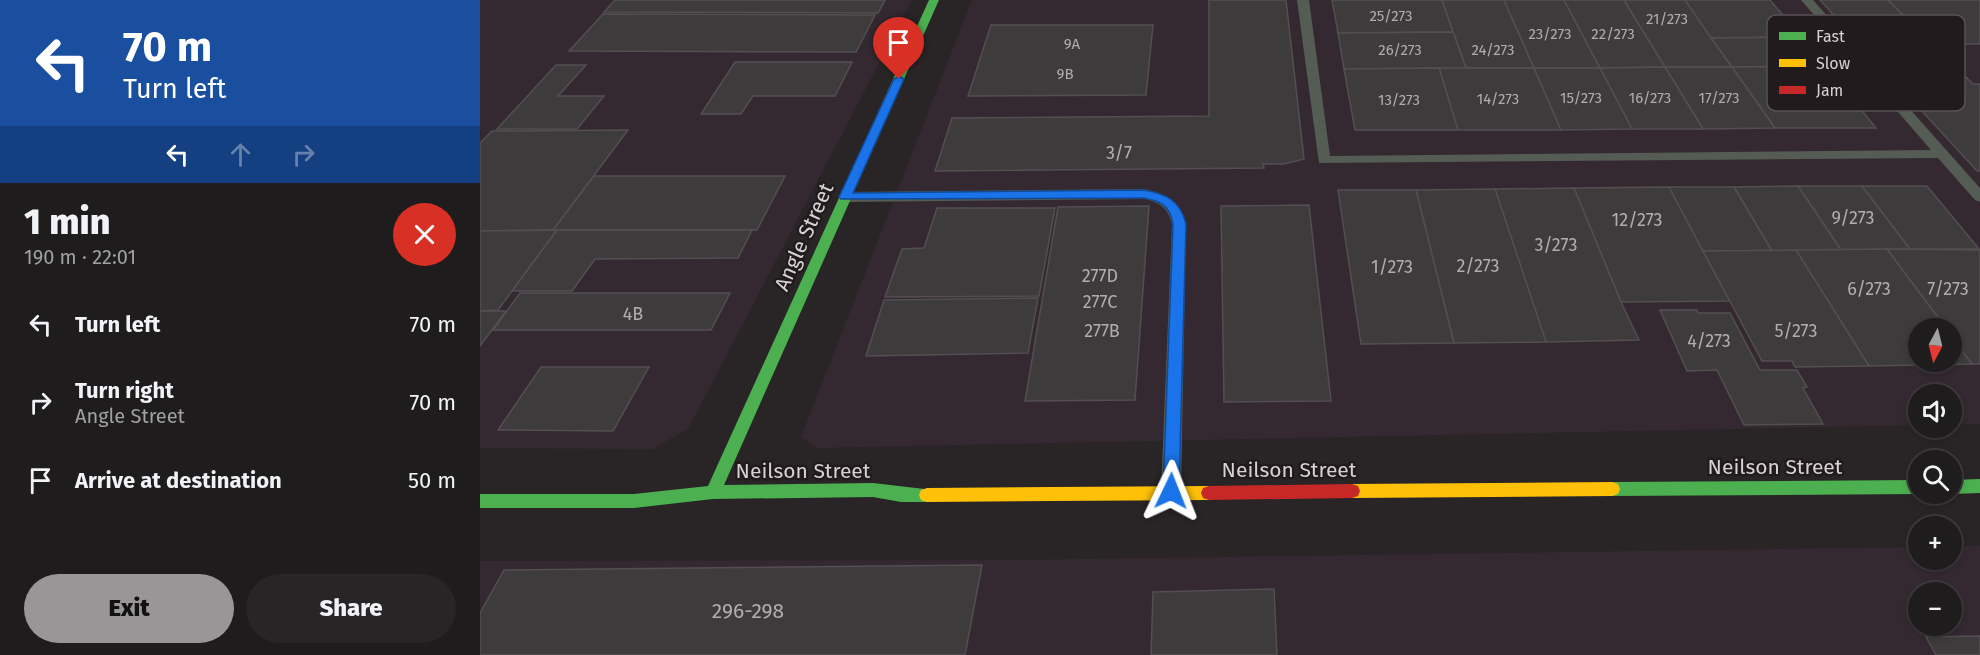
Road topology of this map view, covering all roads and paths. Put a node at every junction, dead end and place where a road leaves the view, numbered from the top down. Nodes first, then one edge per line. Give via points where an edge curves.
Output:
1 (934, 0) edge
2 (1303, 0) edge
3 (1808, 0) edge
4 (1821, 15) edge
5 (1905, 111) edge
6 (1943, 154) junction
7 (845, 197) junction
8 (1980, 197) edge
9 (1980, 486) edge
10 (1908, 487) edge
11 (1962, 487) edge
12 (1171, 491) junction
13 (713, 492) junction
14 (480, 501) edge

1 - 7 main road, Angle Street
2 - 6 lane via 1324,159
3 - 4 lane
5 - 6 lane
6 - 8 lane
7 - 12 lane via 1144,194 1161,197 1171,204 1179,224
7 - 13 main road, Angle Street
9 - 11 main road
10 - 12 main road, Neilson Street
12 - 13 main road, Neilson Street via 901,495 873,490
13 - 14 main road, Neilson Street via 634,501

